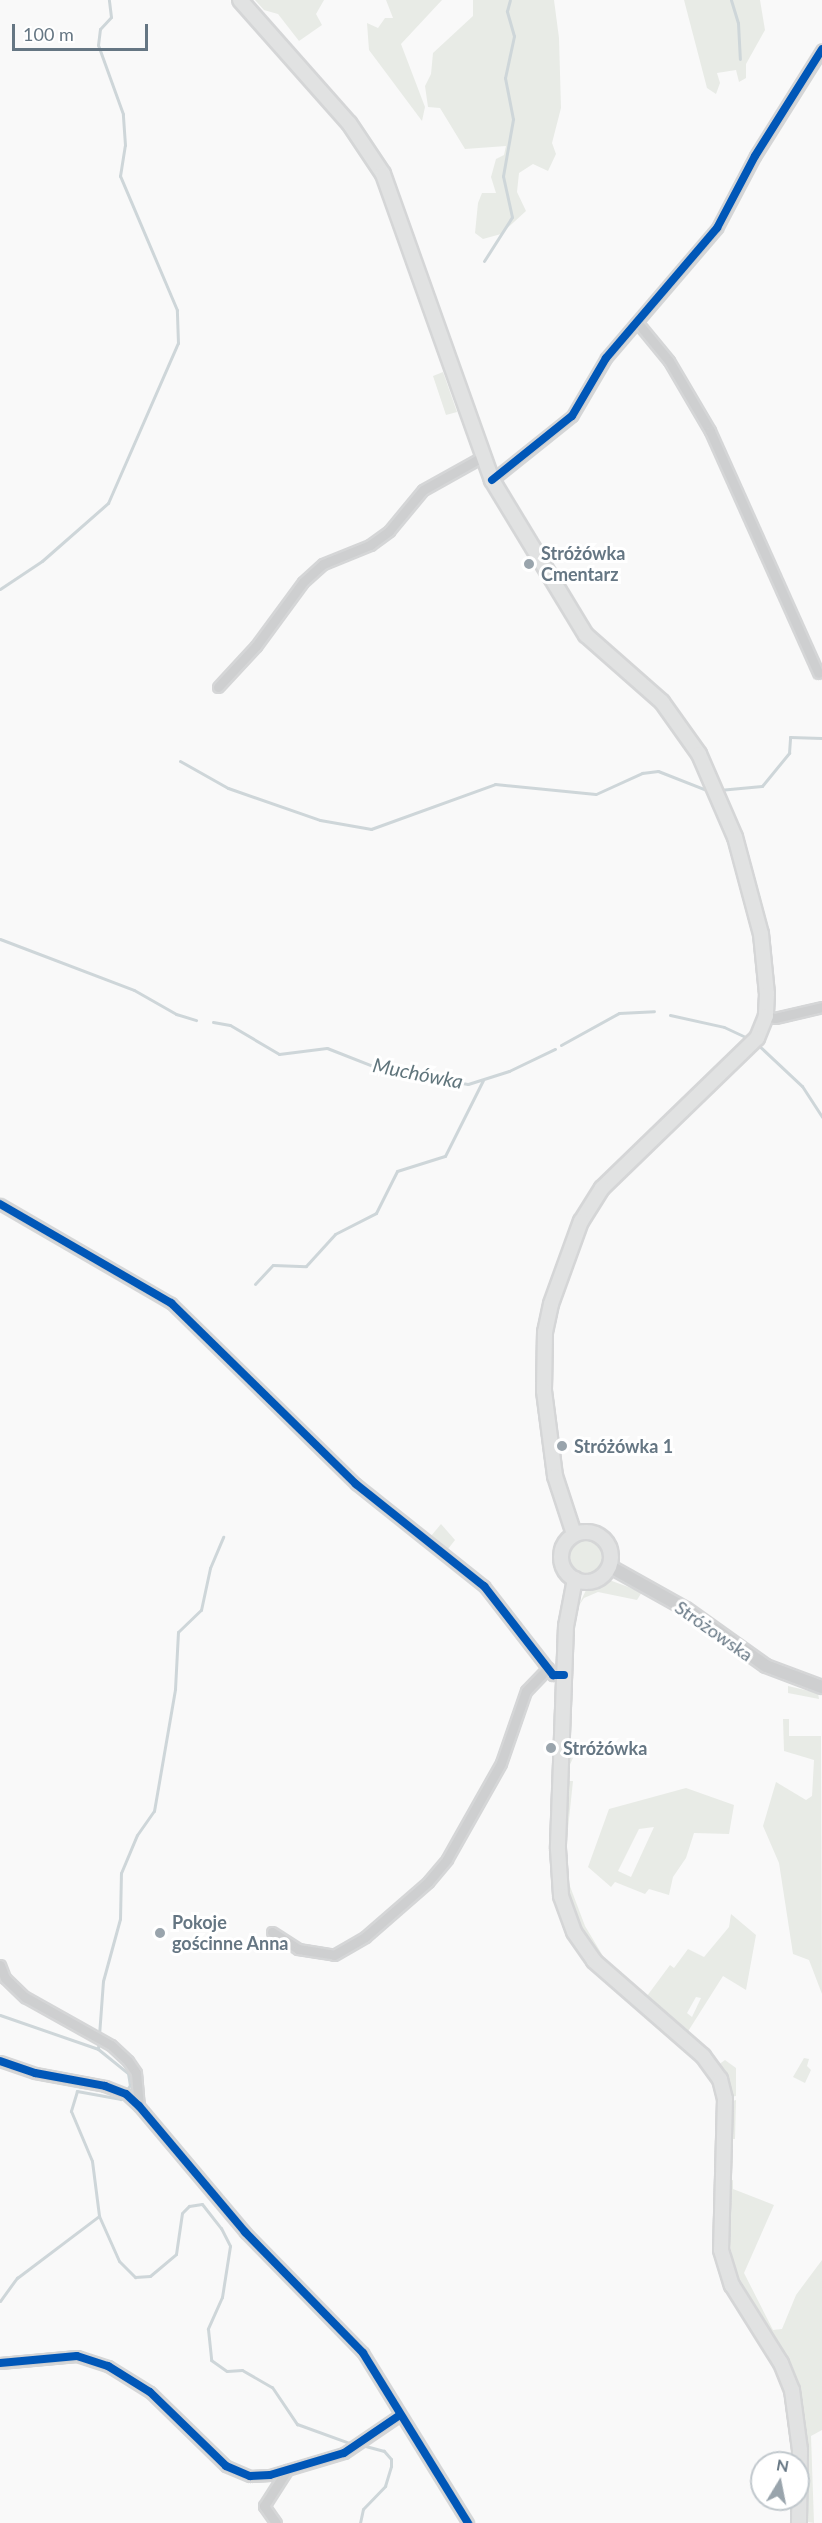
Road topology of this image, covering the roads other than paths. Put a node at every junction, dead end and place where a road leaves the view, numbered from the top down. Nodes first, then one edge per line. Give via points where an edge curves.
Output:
1 (240, 0) edge
2 (822, 49) edge
3 (637, 322) junction
4 (482, 457) junction
5 (492, 480) junction
6 (818, 674) dead end
7 (218, 687) dead end
8 (822, 1007) edge
9 (766, 1016) junction
10 (0, 1204) edge
11 (574, 1534) junction
12 (609, 1566) junction
13 (575, 1579) junction
14 (548, 1668) junction
15 (564, 1675) junction
16 (822, 1687) edge
17 (272, 1932) dead end
18 (0, 1965) edge
19 (0, 2061) edge
20 (139, 2106) junction
21 (0, 2363) edge
22 (400, 2415) junction
23 (287, 2470) junction
24 (276, 2523) edge
25 (468, 2523) edge
26 (799, 2523) edge

1 - 4 main road via 348,123 383,174
2 - 3 street via 755,156 717,228
3 - 5 street via 606,358 572,416
3 - 6 street via 669,361 710,431
4 - 5 main road
4 - 7 street via 423,490 388,531 370,545 317,570
5 - 9 main road via 586,635 662,702 688,737 717,790 749,883 761,934
8 - 9 street via 776,1018
9 - 11 main road via 753,1042 622,1164 602,1188 581,1221 560,1276 546,1332 544,1390 555,1476
10 - 14 street via 171,1303 356,1484 484,1586
11 - 12 main road via 584,1532 603,1538 611,1557
11 - 13 main road via 562,1548 561,1557 563,1566
12 - 13 main road via 595,1580
12 - 16 street, Stróżowska via 677,1604 766,1666
13 - 15 main road via 566,1626
14 - 15 street via 553,1675
14 - 17 street via 526,1691 501,1763 447,1859 428,1882 365,1937 334,1955 298,1949
15 - 26 main road via 558,1849 561,1896 574,1932 594,1961 703,2056 720,2079 725,2099 721,2250 732,2285 781,2363 792,2390 800,2450
18 - 20 street via 16,1990 128,2061 136,2073
19 - 20 street via 122,2093
20 - 22 street via 245,2232 363,2353
21 - 23 street via 46,2357 92,2359 150,2392 226,2466 250,2476
22 - 23 street via 348,2451
22 - 25 street
23 - 24 street via 264,2506

